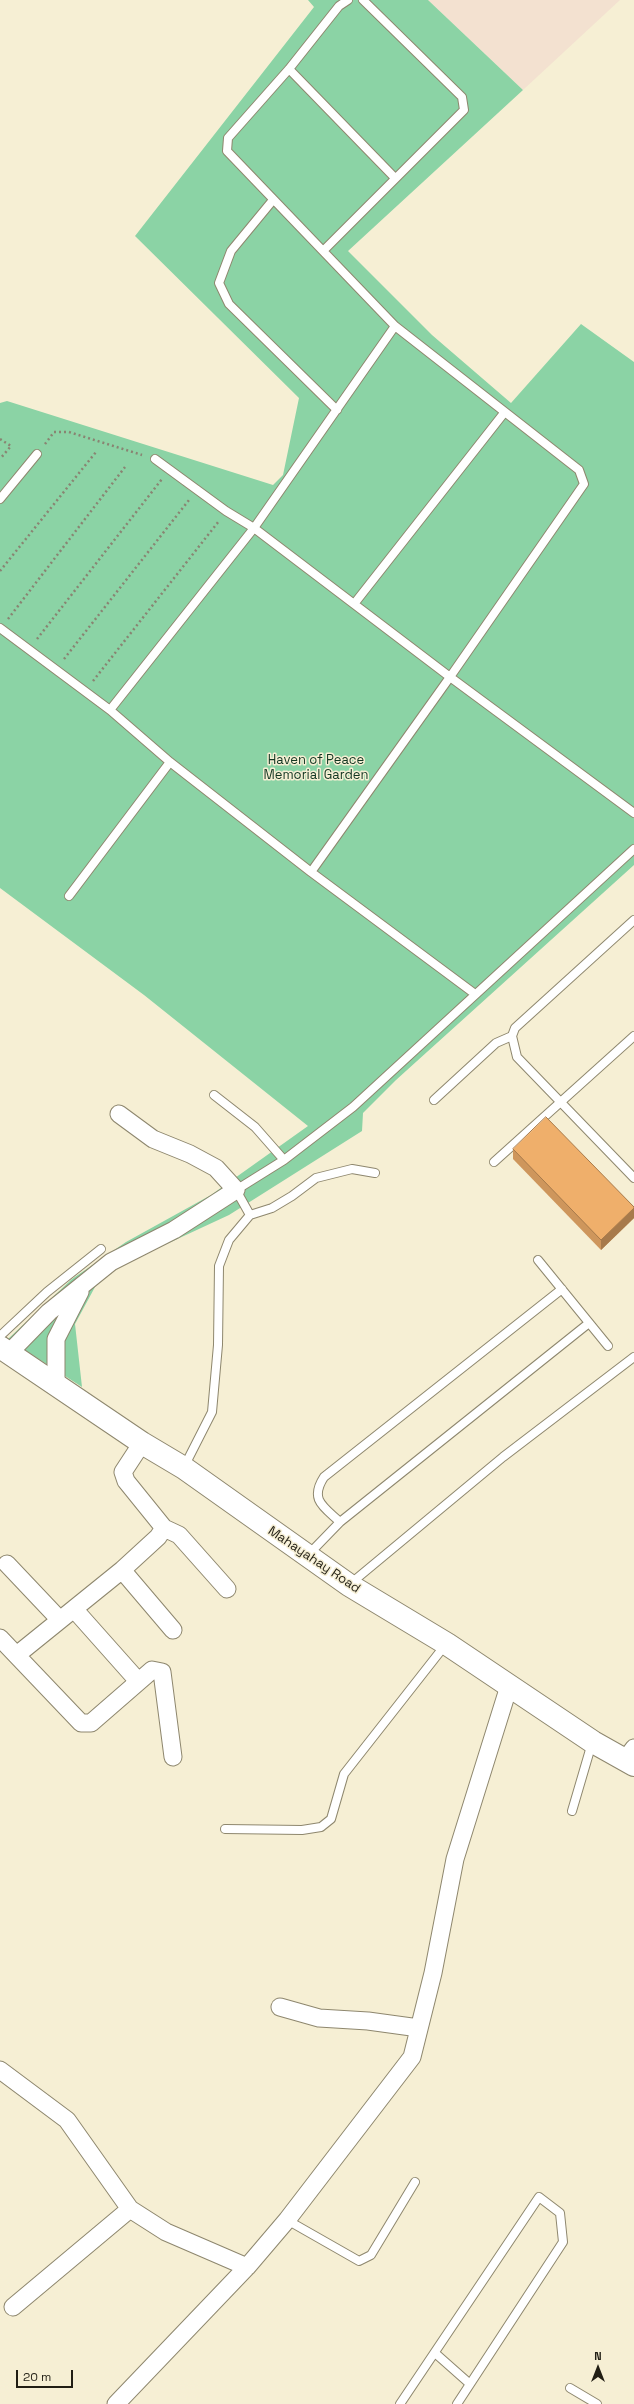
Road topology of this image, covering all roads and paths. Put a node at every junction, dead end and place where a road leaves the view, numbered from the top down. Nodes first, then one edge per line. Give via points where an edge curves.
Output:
1 (348, 0) edge
2 (363, 0) edge
3 (289, 69) junction
4 (394, 178) junction
5 (273, 200) junction
6 (323, 251) junction
7 (395, 326) junction
8 (337, 410) junction
9 (504, 413) junction
10 (0, 439) edge
11 (96, 452) dead end
12 (37, 454) joint
13 (0, 459) edge
14 (155, 459) joint
15 (125, 467) dead end
16 (169, 469) junction
17 (197, 490) junction
18 (0, 499) edge
19 (226, 512) junction
20 (254, 528) junction
21 (0, 571) edge
22 (354, 604) junction
23 (0, 628) edge
24 (29, 650) junction
25 (56, 670) junction
26 (450, 677) junction
27 (85, 691) junction
28 (110, 710) junction
29 (170, 762) junction
30 (634, 814) edge
31 (634, 849) edge
32 (311, 872) junction
33 (69, 896) dead end
34 (634, 920) edge
35 (475, 994) junction
36 (512, 1036) junction
37 (634, 1036) edge
38 (214, 1095) dead end
39 (434, 1100) dead end
40 (562, 1103) junction
41 (119, 1114) dead end
42 (284, 1160) junction
43 (494, 1162) dead end
44 (375, 1173) dead end
45 (634, 1178) edge
46 (236, 1190) junction
47 (250, 1215) junction
48 (101, 1249) dead end
49 (538, 1260) dead end
50 (84, 1286) junction
51 (562, 1289) junction
52 (590, 1323) junction
53 (3, 1345) edge
54 (608, 1346) dead end
55 (634, 1357) edge
56 (56, 1384) junction
57 (142, 1443) junction
58 (184, 1468) junction
59 (340, 1522) junction
60 (164, 1528) junction
61 (307, 1556) junction
62 (7, 1564) dead end
63 (122, 1570) junction
64 (349, 1585) junction
65 (227, 1589) dead end
66 (74, 1609) junction
67 (60, 1620) junction
68 (173, 1630) dead end
69 (0, 1638) edge
70 (446, 1644) junction
71 (18, 1654) junction
72 (138, 1681) junction
73 (509, 1686) junction
74 (593, 1742) junction
75 (173, 1757) dead end
76 (631, 1758) edge
77 (572, 1811) dead end
78 (225, 1829) dead end
79 (280, 2007) dead end
80 (419, 2028) junction
81 (0, 2070) edge
82 (415, 2182) dead end
83 (130, 2208) junction
84 (287, 2220) junction
85 (247, 2267) junction
86 (13, 2307) dead end
87 (435, 2353) junction
88 (470, 2384) junction
89 (570, 2388) dead end
90 (116, 2404) edge
91 (400, 2404) edge
92 (457, 2404) edge
93 (597, 2404) edge

1 - 3 lane via 339,6
2 - 4 lane via 462,97 464,110
3 - 4 lane
3 - 5 lane via 228,138 227,151
4 - 6 lane
5 - 6 lane
5 - 8 lane via 231,251 219,283 229,304
6 - 7 lane
7 - 8 lane
7 - 9 lane via 417,341
8 - 20 lane
9 - 22 lane
9 - 26 lane via 579,470 584,484
10 - 13 path via 11,446
11 - 21 path
12 - 14 path via 54,432 69,432
12 - 18 lane
14 - 16 lane
15 - 23 path
16 - 17 lane
16 - 24 path
17 - 19 lane
17 - 25 path
19 - 20 lane
19 - 27 path
20 - 22 lane
20 - 28 lane
22 - 26 lane
23 - 24 lane
24 - 25 lane
25 - 27 lane
26 - 30 lane
26 - 32 lane
27 - 28 lane
28 - 29 lane
29 - 32 lane
29 - 33 lane
31 - 35 lane
32 - 35 lane
34 - 36 lane via 515,1028
35 - 42 lane via 353,1107
36 - 39 lane via 496,1043
36 - 40 lane via 517,1057
37 - 40 lane
38 - 42 lane via 255,1127
40 - 43 lane
40 - 45 lane
41 - 46 street via 153,1139 216,1168
42 - 46 lane
44 - 47 lane via 352,1169 316,1178 272,1208
46 - 47 lane
46 - 50 street via 174,1230 111,1262
47 - 58 lane via 228,1240 218,1266 218,1345 212,1412
48 - 53 lane via 47,1292
49 - 51 lane
50 - 53 street
50 - 56 street via 56,1339
51 - 52 lane
51 - 59 lane via 324,1477 317,1488 317,1496 322,1505
52 - 54 lane
52 - 59 lane
53 - 56 street, Mahayahay Road
55 - 64 lane via 503,1458
56 - 57 street, Mahayahay Road
57 - 58 street, Mahayahay Road
57 - 60 street via 123,1472 124,1476
58 - 61 street, Mahayahay Road
59 - 61 lane
60 - 63 street via 158,1537
60 - 65 street via 179,1535
61 - 64 street, Mahayahay Road
62 - 67 street
63 - 66 street
63 - 68 street
64 - 70 street, Mahayahay Road
66 - 67 street
66 - 72 street
67 - 71 street
69 - 71 street
70 - 73 street, Mahayahay Road
70 - 78 lane via 344,1774 331,1820 321,1827 302,1830
71 - 72 street via 82,1723 91,1723
72 - 75 street via 152,1670 162,1672
73 - 74 street, Mahayahay Road
73 - 80 street via 455,1859
74 - 76 street, Mahayahay Road
74 - 77 lane
79 - 80 street via 318,2018
80 - 84 street via 412,2057
81 - 83 street via 67,2120
82 - 84 lane via 370,2255 359,2261
83 - 85 street via 166,2232
83 - 86 street
84 - 85 street
85 - 90 street
87 - 88 lane
87 - 88 lane via 539,2197 560,2213 563,2242
87 - 91 lane
88 - 92 lane
89 - 93 lane

